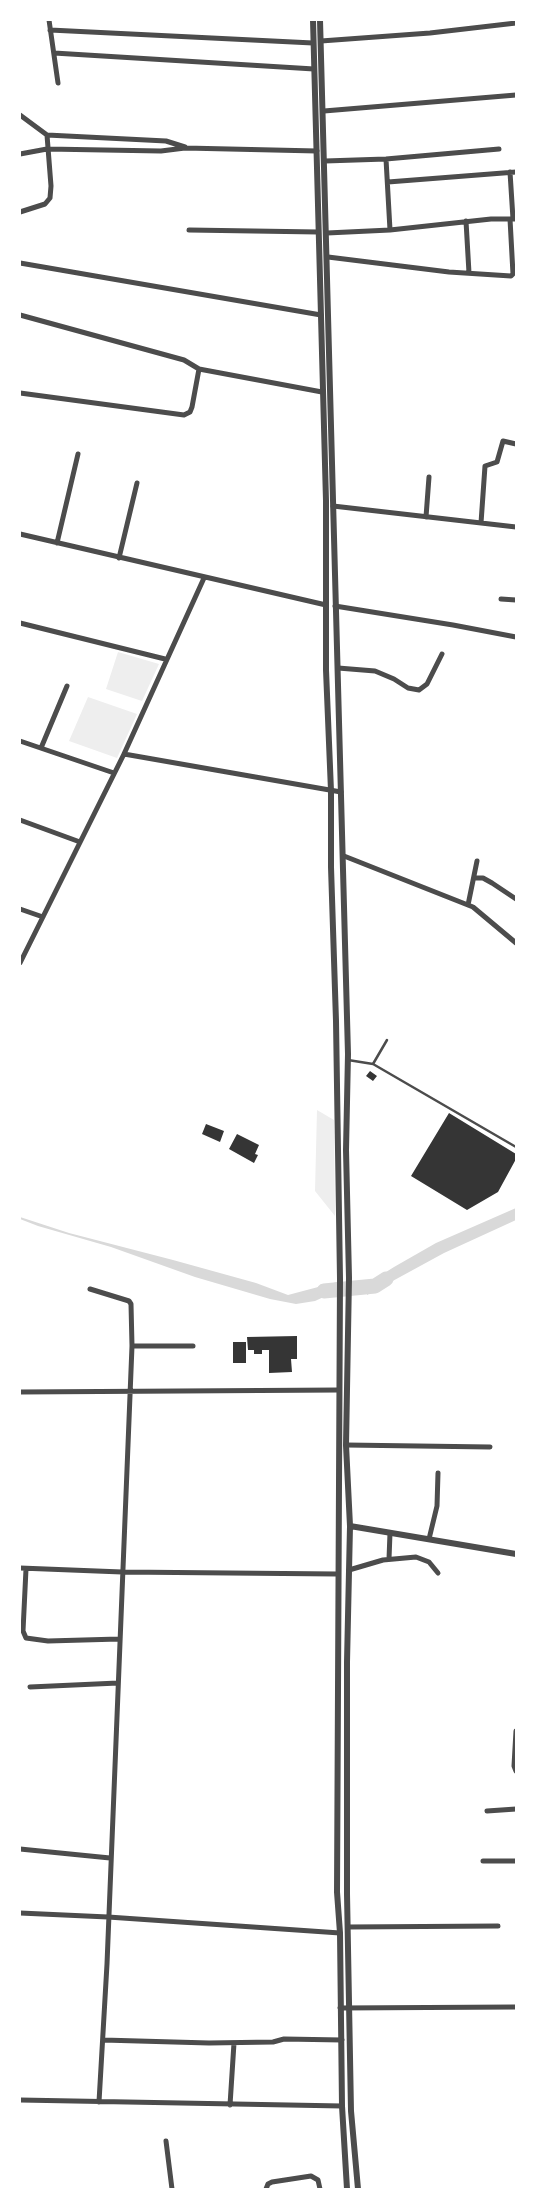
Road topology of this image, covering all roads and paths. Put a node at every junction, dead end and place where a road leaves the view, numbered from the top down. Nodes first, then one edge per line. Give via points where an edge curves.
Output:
1 (49, 20) edge
2 (312, 20) edge
3 (320, 20) edge
4 (516, 23) edge
5 (50, 30) junction
6 (321, 41) junction
7 (313, 43) junction
8 (54, 53) junction
9 (314, 68) junction
10 (58, 83) dead end
11 (516, 95) edge
12 (324, 111) junction
13 (20, 115) edge
14 (47, 135) junction
15 (47, 148) junction
16 (185, 148) junction
17 (499, 149) dead end
18 (317, 151) junction
19 (20, 154) edge
20 (386, 159) junction
21 (326, 161) junction
22 (513, 172) edge
23 (388, 182) junction
24 (20, 212) edge
25 (513, 219) edge
26 (466, 221) junction
27 (189, 230) dead end
28 (390, 230) junction
29 (318, 232) junction
30 (328, 233) junction
31 (328, 257) junction
32 (20, 263) edge
33 (469, 273) junction
34 (329, 277) junction
35 (318, 278) junction
36 (20, 315) edge
37 (320, 315) junction
38 (199, 369) junction
39 (322, 392) junction
40 (20, 393) edge
41 (516, 444) edge
42 (78, 454) dead end
43 (429, 478) dead end
44 (137, 484) dead end
45 (333, 506) junction
46 (426, 518) junction
47 (481, 523) junction
48 (516, 527) edge
49 (20, 534) edge
50 (57, 543) junction
51 (119, 558) junction
52 (204, 578) junction
53 (502, 599) dead end
54 (516, 600) edge
55 (326, 605) junction
56 (335, 606) junction
57 (20, 623) edge
58 (516, 637) edge
59 (442, 654) dead end
60 (165, 659) junction
61 (338, 668) junction
62 (67, 686) dead end
63 (20, 740) edge
64 (41, 748) junction
65 (124, 754) junction
66 (114, 772) junction
67 (331, 791) junction
68 (341, 792) junction
69 (20, 820) edge
70 (80, 842) junction
71 (344, 856) junction
72 (477, 861) dead end
73 (474, 878) junction
74 (516, 899) edge
75 (468, 905) junction
76 (20, 909) edge
77 (43, 917) junction
78 (516, 943) edge
79 (20, 963) edge
80 (387, 1040) dead end
81 (353, 1060) junction
82 (373, 1064) junction
83 (516, 1147) edge
84 (90, 1289) dead end
85 (132, 1346) junction
86 (193, 1346) dead end
87 (339, 1390) junction
88 (20, 1392) edge
89 (131, 1392) junction
90 (346, 1445) junction
91 (490, 1447) dead end
92 (438, 1473) dead end
93 (350, 1526) junction
94 (390, 1533) junction
95 (429, 1539) junction
96 (516, 1554) edge
97 (389, 1559) junction
98 (23, 1568) edge
99 (349, 1570) junction
100 (122, 1572) junction
101 (438, 1573) dead end
102 (337, 1574) junction
103 (119, 1639) junction
104 (347, 1662) junction
105 (338, 1663) junction
106 (118, 1683) junction
107 (30, 1687) dead end
108 (516, 1731) edge
109 (516, 1771) edge
110 (516, 1809) edge
111 (487, 1811) dead end
112 (20, 1849) edge
113 (110, 1858) junction
114 (483, 1861) dead end
115 (516, 1861) edge
116 (20, 1913) edge
117 (108, 1917) junction
118 (498, 1926) dead end
119 (348, 1927) junction
120 (340, 1933) junction
121 (515, 2007) edge
122 (340, 2008) junction
123 (350, 2009) junction
124 (103, 2040) junction
125 (342, 2040) junction
126 (234, 2043) junction
127 (20, 2100) edge
128 (99, 2102) junction
129 (230, 2105) junction
130 (342, 2106) junction
131 (166, 2141) dead end
132 (172, 2189) edge
133 (266, 2189) edge
134 (320, 2189) edge
135 (347, 2189) edge
136 (358, 2189) edge

1 - 5 street
2 - 7 street
3 - 6 street
4 - 6 street
5 - 7 street
5 - 8 street
6 - 12 street
7 - 9 street
8 - 9 street
8 - 10 street
9 - 18 street
11 - 12 street
12 - 21 street
13 - 14 street
14 - 15 street
14 - 16 street via 166,141
15 - 16 street via 161,151
15 - 19 street
15 - 24 street via 51,186 48,202
16 - 18 street
17 - 20 street
18 - 29 street
20 - 21 street
20 - 23 street
21 - 30 street
22 - 23 street
22 - 25 street
23 - 28 street
25 - 26 street
25 - 33 street via 512,276
26 - 28 street
26 - 33 street
27 - 29 street
28 - 30 street
29 - 35 street
30 - 31 street
31 - 33 street
31 - 34 street
32 - 37 street
34 - 35 street
34 - 45 street
35 - 37 street
36 - 38 street via 184,360
37 - 39 street
38 - 39 street
38 - 40 street via 190,412 184,415
39 - 55 street
41 - 47 street via 503,441 497,462 485,466
42 - 50 street
43 - 46 street
44 - 51 street
45 - 46 street
45 - 56 street
46 - 47 street
47 - 48 street
49 - 50 street
50 - 51 street
51 - 52 street
52 - 55 street
52 - 60 street
53 - 54 street
55 - 67 street
56 - 58 street
56 - 61 street
57 - 60 street
59 - 61 street via 427,684 419,690 375,672
60 - 65 street
61 - 68 street
62 - 64 street
63 - 64 street
64 - 66 street
65 - 66 street
65 - 67 street
66 - 70 street
67 - 68 street
67 - 87 street
68 - 71 street
69 - 70 street
70 - 77 street
71 - 75 street
71 - 81 street
72 - 73 street
73 - 74 street via 482,878
73 - 75 street
75 - 78 street
76 - 77 street
77 - 79 street
80 - 82 lane
81 - 82 lane
81 - 90 street via 346,1150 349,1278
82 - 83 lane
84 - 85 street via 129,1300 132,1304
85 - 86 street
85 - 89 street
87 - 89 street
87 - 102 street
88 - 89 street
89 - 100 street
90 - 91 street
90 - 93 street
92 - 95 street via 437,1506
93 - 94 street
93 - 99 street
94 - 95 street
94 - 97 street
95 - 96 street
97 - 99 street
97 - 101 street via 416,1557 429,1562
98 - 100 street
98 - 103 street via 23,1631 26,1638 48,1641
99 - 104 street
100 - 102 street
100 - 103 street
102 - 105 street
103 - 106 street
104 - 105 street
104 - 119 street
105 - 120 street via 337,1892
106 - 107 street
106 - 113 street
108 - 109 street
110 - 111 street
112 - 113 street
113 - 117 street
114 - 115 street
116 - 117 street
117 - 120 street
117 - 124 street
118 - 119 street
119 - 123 street
120 - 122 street
121 - 123 street
122 - 123 street
122 - 125 street
123 - 136 street via 351,2111
124 - 126 street
124 - 128 street
125 - 126 street via 284,2039
125 - 130 street
126 - 129 street
127 - 128 street
128 - 129 street
129 - 130 street
130 - 135 street
131 - 132 street
133 - 134 street via 272,2182 311,2176 318,2180

